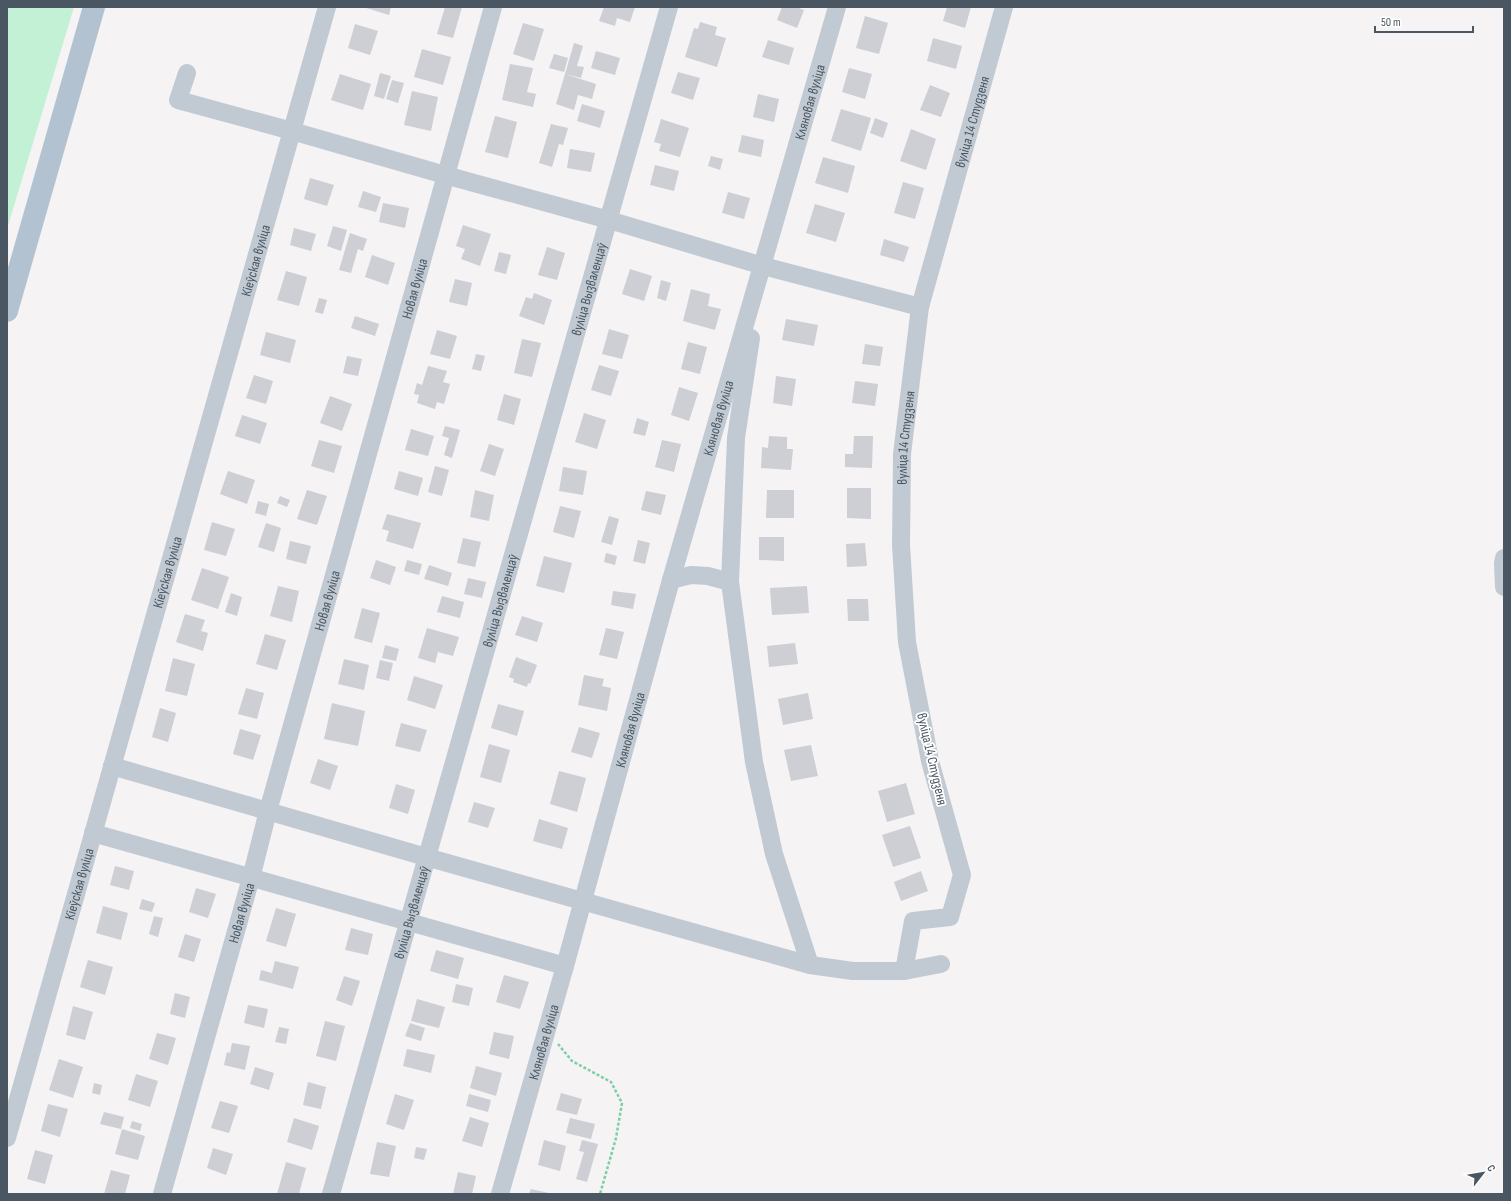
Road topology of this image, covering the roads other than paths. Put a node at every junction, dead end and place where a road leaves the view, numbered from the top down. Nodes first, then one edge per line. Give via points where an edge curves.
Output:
1 (94, 7) edge
2 (327, 7) edge
3 (493, 7) edge
4 (670, 7) edge
5 (837, 7) edge
6 (1004, 7) edge
7 (187, 73) dead end
8 (292, 130) junction
9 (446, 175) junction
10 (610, 220) junction
11 (762, 266) junction
12 (920, 307) junction
13 (7, 311) edge
14 (1504, 558) edge
15 (671, 580) junction
16 (730, 582) junction
17 (1504, 587) edge
18 (112, 766) junction
19 (268, 811) junction
20 (93, 833) junction
21 (426, 857) junction
22 (251, 878) junction
23 (582, 901) junction
24 (409, 923) junction
25 (941, 964) dead end
26 (810, 965) junction
27 (565, 966) junction
28 (904, 971) junction
29 (7, 1138) edge
30 (162, 1194) edge
31 (331, 1194) edge
32 (500, 1194) edge

1 - 13 main road
2 - 8 street, Кіеўская вуліца
3 - 9 street, Новая вуліца
4 - 10 street, вуліца Вызваленцаў
5 - 11 street, Кляновая вуліца
6 - 12 street, вуліца 14 Студзеня
7 - 8 street via 178,100
8 - 9 street
8 - 18 street, Кіеўская вуліца
9 - 10 street
9 - 19 street, Новая вуліца
10 - 11 street
10 - 21 street, вуліца Вызваленцаў
11 - 12 street
11 - 15 street, Кляновая вуліца
11 - 16 street, Кляновая вуліца via 736,438
12 - 28 street, вуліца 14 Студзеня via 902,454 901,546 907,642 930,761 962,875 950,917 914,921
14 - 17 street
15 - 16 street via 692,575
15 - 23 street, Кляновая вуліца
16 - 26 street, Кляновая вуліца via 754,762 774,854
18 - 19 street
18 - 20 street, Кіеўская вуліца
19 - 21 street
19 - 22 street, Новая вуліца
20 - 22 street
20 - 29 street, Кіеўская вуліца
21 - 23 street
21 - 24 street, вуліца Вызваленцаў
22 - 24 street
22 - 30 street, Новая вуліца
23 - 26 street
23 - 27 street, Кляновая вуліца
24 - 27 street
24 - 31 street, вуліца Вызваленцаў
25 - 28 street
26 - 28 street via 852,971
27 - 32 street, Кляновая вуліца

